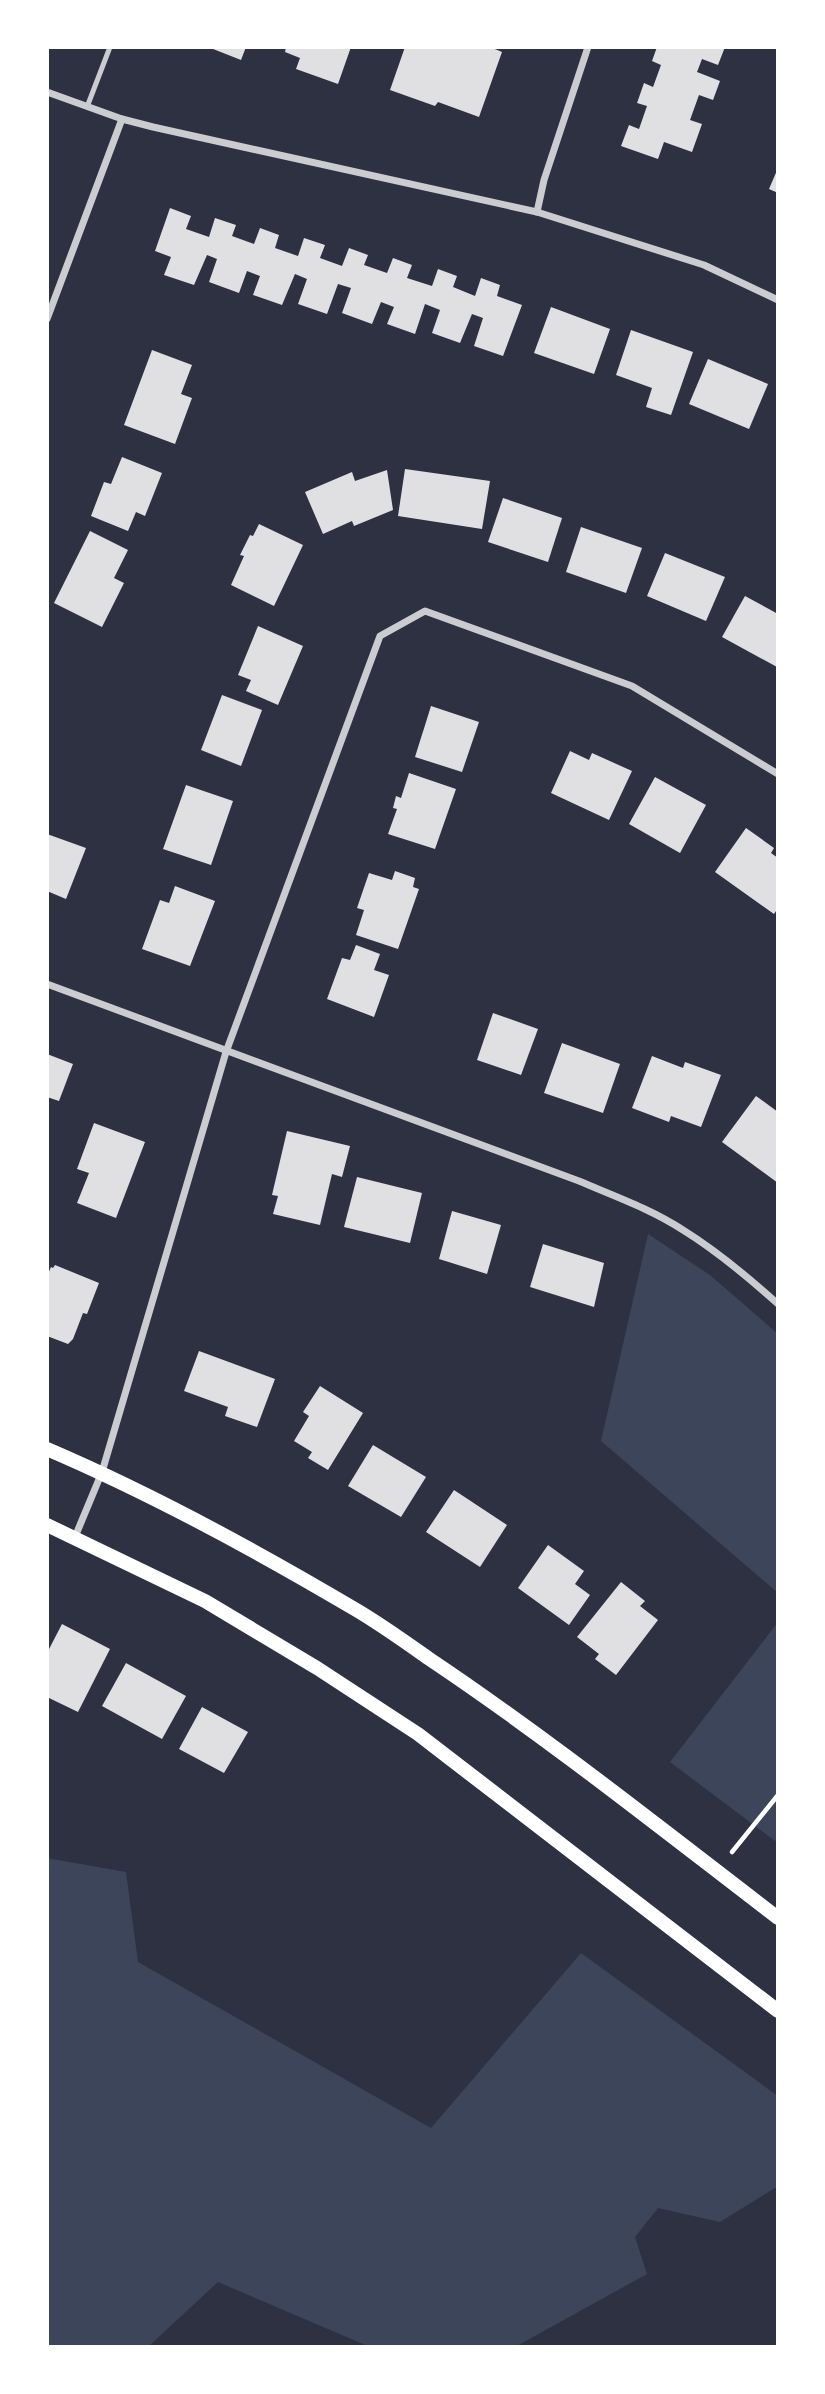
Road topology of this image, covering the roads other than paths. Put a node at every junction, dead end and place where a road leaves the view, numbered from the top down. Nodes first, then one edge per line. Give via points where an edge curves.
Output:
1 (110, 47) edge
2 (588, 47) edge
3 (47, 92) edge
4 (88, 107) junction
5 (122, 119) junction
6 (537, 212) junction
7 (778, 300) edge
8 (47, 319) edge
9 (778, 774) edge
10 (47, 984) edge
11 (226, 1052) junction
12 (778, 1304) edge
13 (47, 1449) edge
14 (102, 1472) junction
15 (47, 1525) edge
16 (75, 1537) junction
17 (778, 1918) edge
18 (778, 2011) edge

1 - 4 lane
2 - 6 street
3 - 4 street
4 - 5 street
5 - 6 street
5 - 8 street
6 - 7 street via 704,265
9 - 11 street via 632,686 425,611 380,636
10 - 11 street
11 - 12 street via 644,1209 682,1229
11 - 14 street
13 - 14 main road
14 - 16 street
14 - 17 main road via 355,1609 563,1753
15 - 16 main road
16 - 18 main road via 205,1601 418,1734

